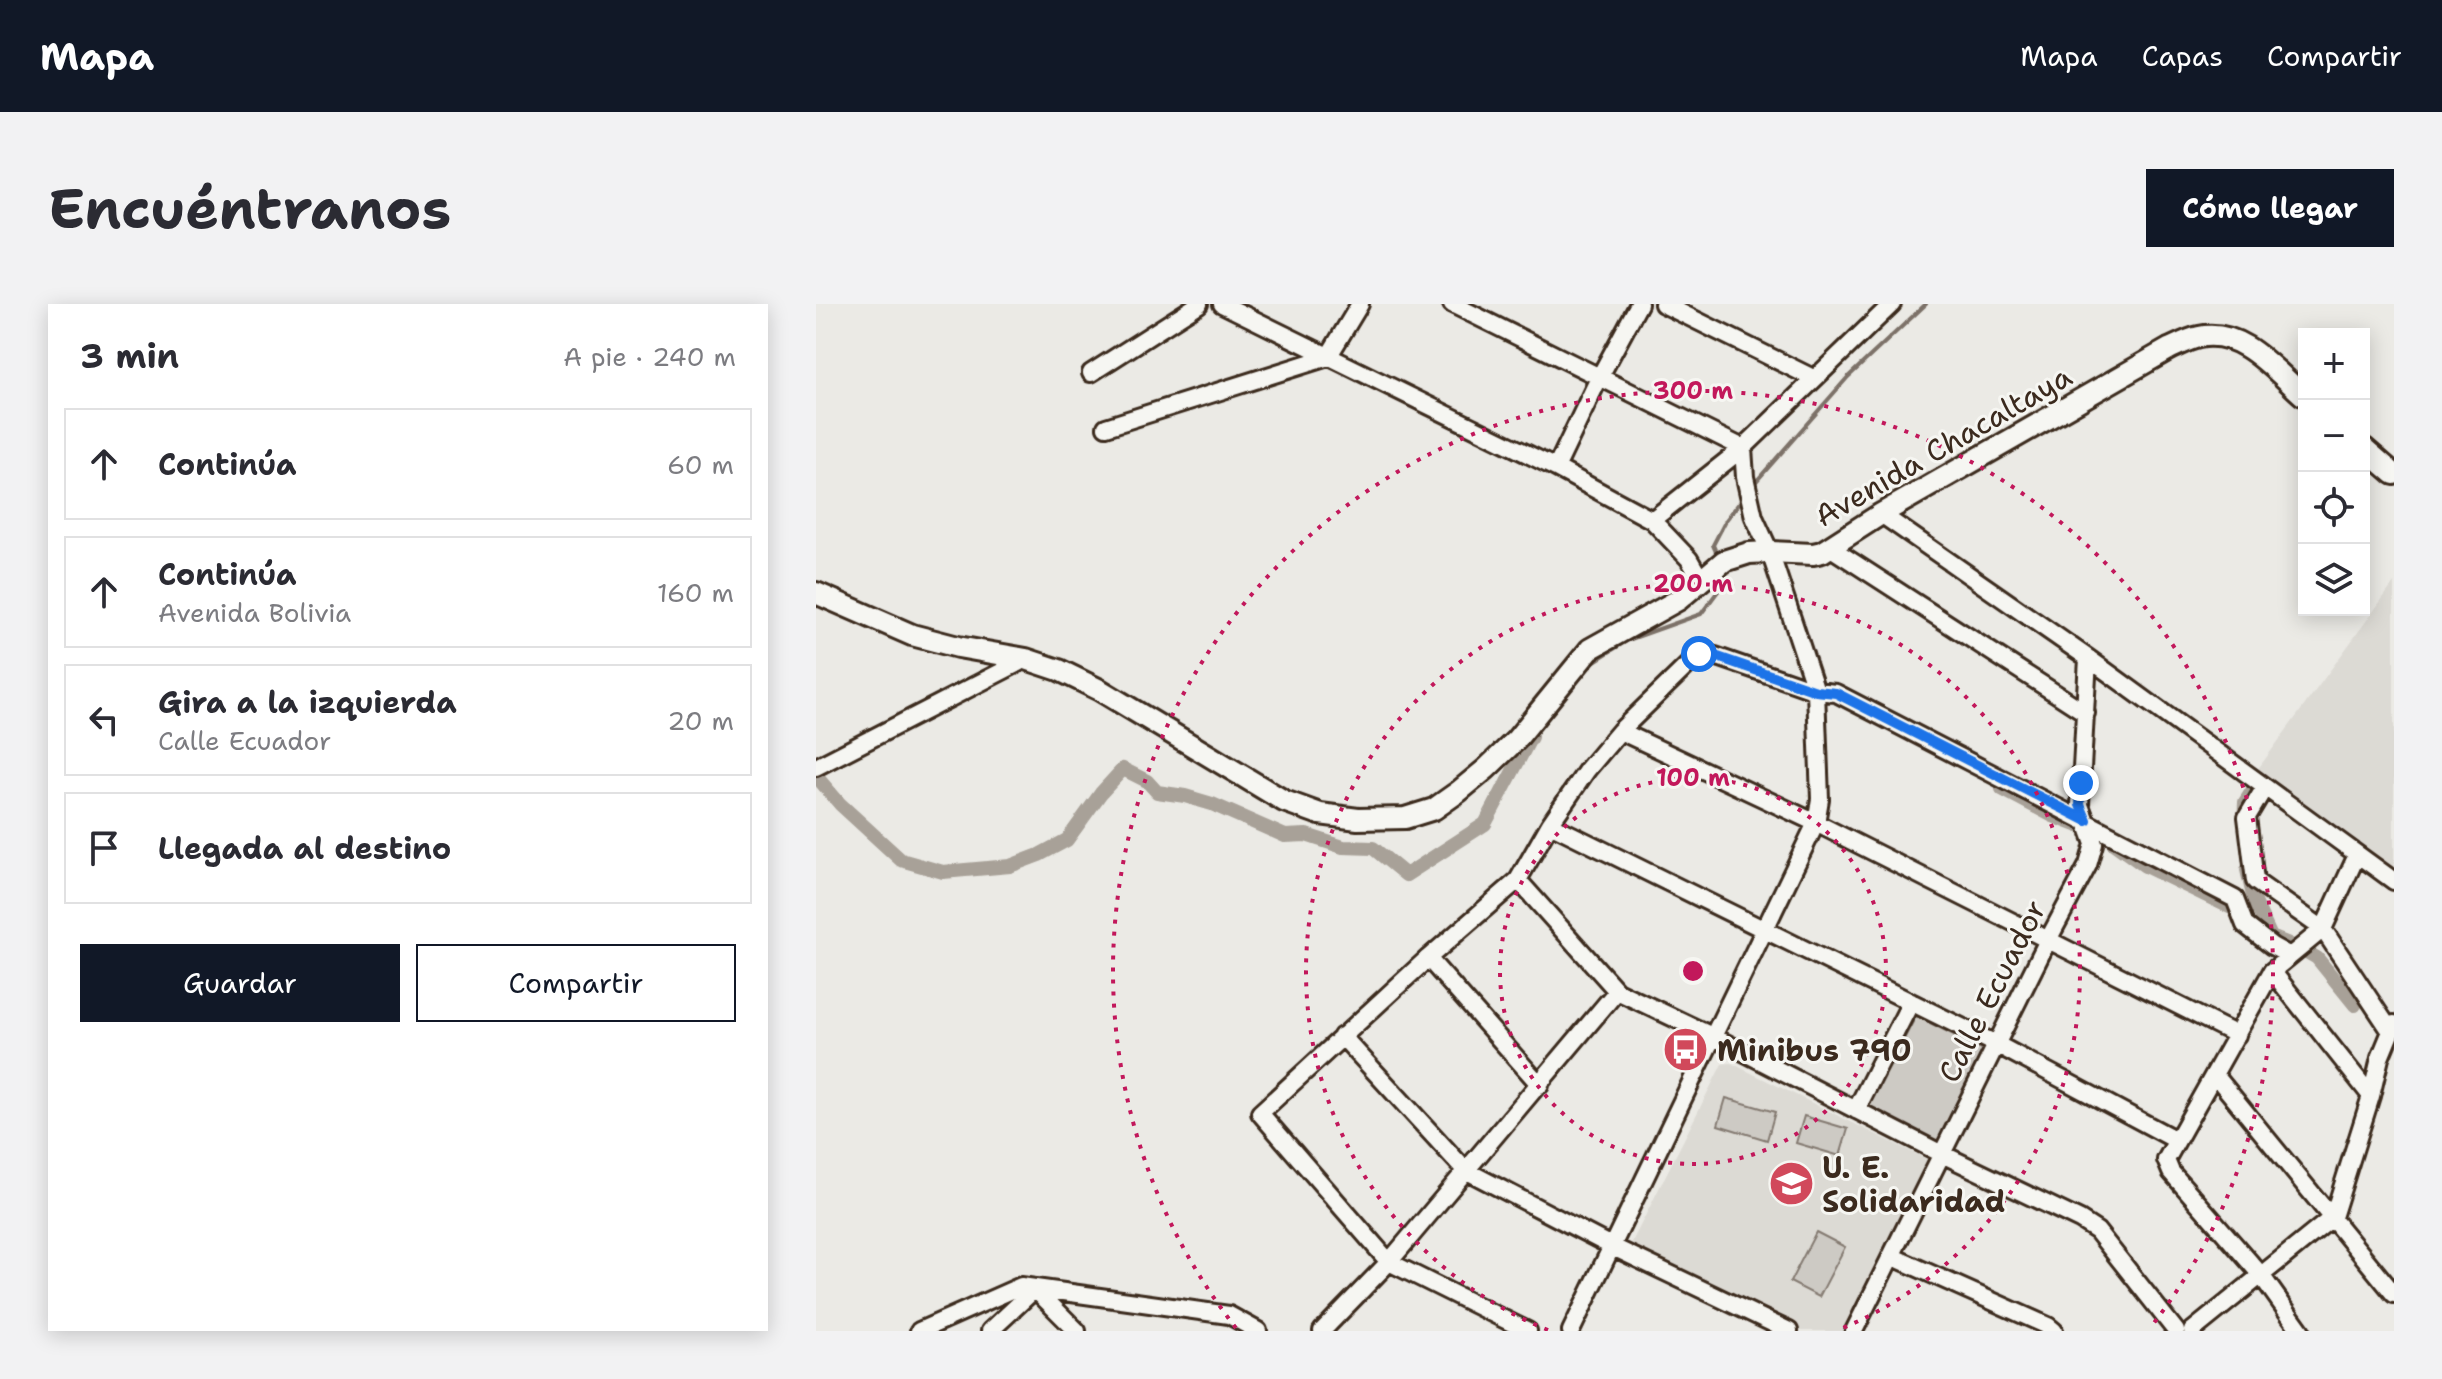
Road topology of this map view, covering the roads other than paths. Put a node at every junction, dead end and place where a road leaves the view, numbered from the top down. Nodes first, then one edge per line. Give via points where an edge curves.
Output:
1 (1199, 304) edge
2 (1222, 304) edge
3 (1360, 304) edge
4 (1452, 304) edge
5 (1639, 304) edge
6 (1663, 304) edge
7 (1884, 306) edge
8 (1328, 357) junction
9 (1091, 373) dead end
10 (1599, 378) junction
11 (1813, 378) junction
12 (2298, 391) edge
13 (1106, 427) dead end
14 (1743, 448) junction
15 (2370, 453) edge
16 (1556, 468) junction
17 (2394, 474) edge
18 (1881, 514) junction
19 (1652, 520) junction
20 (1831, 548) junction
21 (1770, 552) junction
22 (1701, 580) junction
23 (816, 593) edge
24 (2088, 658) junction
25 (1026, 659) junction
26 (1816, 691) junction
27 (2086, 713) junction
28 (1620, 731) junction
29 (816, 767) edge
30 (2265, 787) junction
31 (2087, 821) junction
32 (1816, 823) junction
33 (1550, 824) junction
34 (2357, 855) junction
35 (1518, 880) junction
36 (2394, 881) edge
37 (2323, 929) junction
38 (1765, 930) junction
39 (2048, 940) junction
40 (2290, 956) junction
41 (1428, 958) junction
42 (2272, 971) junction
43 (1617, 991) junction
44 (1911, 1002) junction
45 (2392, 1027) edge
46 (2237, 1035) junction
47 (1342, 1036) junction
48 (1714, 1037) junction
49 (1996, 1044) junction
50 (2215, 1075) junction
51 (1540, 1085) junction
52 (2371, 1096) junction
53 (1856, 1110) junction
54 (2176, 1140) junction
55 (1942, 1154) junction
56 (1465, 1170) junction
57 (2333, 1217) junction
58 (1611, 1246) junction
59 (1891, 1256) junction
60 (1389, 1262) junction
61 (2261, 1275) junction
62 (1035, 1289) junction
63 (2394, 1294) edge
64 (919, 1331) edge
65 (990, 1331) edge
66 (1077, 1331) edge
67 (1258, 1331) edge
68 (1322, 1331) edge
69 (1528, 1331) edge
70 (1571, 1331) edge
71 (1789, 1331) edge
72 (1854, 1331) edge
73 (2054, 1331) edge
74 (2176, 1331) edge
75 (2192, 1331) edge
76 (2301, 1331) edge

1 - 9 street
2 - 8 street
3 - 8 street
4 - 10 street
5 - 10 street
6 - 11 street
7 - 11 street
8 - 13 street
8 - 16 street
10 - 14 street
10 - 16 street
11 - 14 street
12 - 18 street, Avenida Chacaltaya via 2241,342 2225,336 2199,337 2169,349
14 - 19 street
14 - 21 street via 1754,517
15 - 17 street
16 - 19 street
18 - 20 street, Avenida Chacaltaya
18 - 24 street
19 - 22 street
20 - 21 street, Avenida Chacaltaya via 1813,554
20 - 27 street
21 - 22 street, Avenida Chacaltaya via 1724,561
21 - 26 street
22 - 25 street, Avenida Chacaltaya via 1678,600 1590,649 1486,769 1434,809 1405,818 1320,814 1284,801 1100,690
23 - 25 street, Avenida Chacaltaya via 912,635
24 - 27 street, Calle Ecuador
24 - 30 street
25 - 29 street
26 - 28 street via 1699,654
26 - 31 street via 1836,693
26 - 32 street
27 - 31 street, Calle Ecuador via 2080,805
28 - 32 street
28 - 33 street
30 - 34 street
30 - 37 street via 2247,817 2255,881
31 - 39 street, Calle Ecuador via 2094,844 2088,865
31 - 40 street via 2235,899 2245,925
32 - 38 street
32 - 39 street
33 - 35 street
33 - 38 street
34 - 36 street
34 - 37 street
35 - 41 street
35 - 43 street
37 - 40 street
37 - 45 street
38 - 44 street
38 - 48 street
39 - 46 street
39 - 49 street, Calle Ecuador
40 - 42 street
41 - 47 street
41 - 51 street
42 - 46 street
42 - 52 street
43 - 48 street
43 - 51 street
44 - 49 street
44 - 53 street
45 - 52 street
46 - 50 street
47 - 56 street
47 - 60 street via 1260,1113
48 - 53 street
48 - 58 street
49 - 54 street
49 - 55 street, Calle Ecuador
50 - 54 street
50 - 57 street
51 - 56 street
52 - 57 street
53 - 55 street
54 - 61 street via 2166,1160 2171,1172
55 - 59 street, Calle Ecuador
55 - 74 street via 2097,1231
56 - 58 street
56 - 60 street
57 - 61 street
57 - 63 street
58 - 70 street
58 - 71 street
59 - 72 street, Calle Ecuador
59 - 73 street
60 - 68 street
60 - 69 street
61 - 75 street
61 - 76 street
62 - 64 street via 1021,1286
62 - 65 street
62 - 66 street
62 - 67 street via 1209,1311

